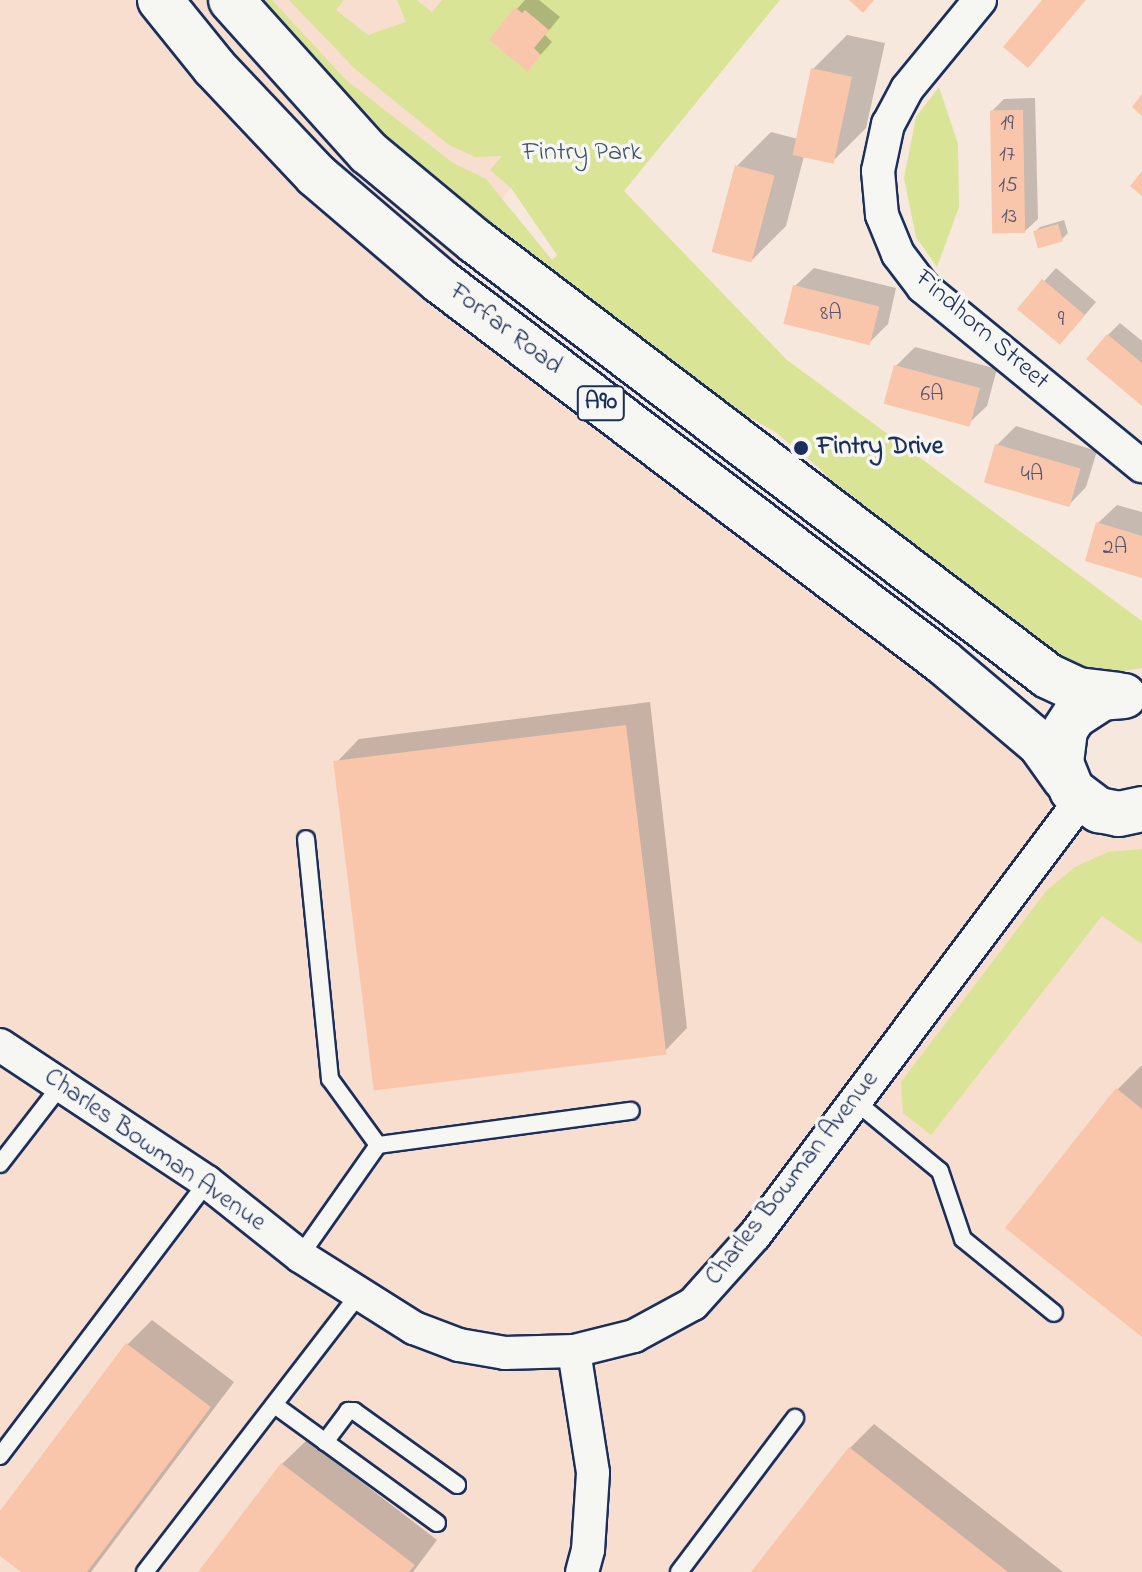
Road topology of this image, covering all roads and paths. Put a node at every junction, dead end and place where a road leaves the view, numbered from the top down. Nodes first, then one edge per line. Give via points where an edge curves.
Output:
1 (160, 0) edge
2 (231, 0) edge
3 (980, 0) edge
4 (1142, 466) edge
5 (1130, 698) edge
6 (1110, 804) edge
7 (306, 839) dead end
8 (0, 1045) edge
9 (61, 1085) junction
10 (855, 1101) junction
11 (631, 1111) dead end
12 (378, 1145) junction
13 (0, 1164) edge
14 (207, 1182) junction
15 (300, 1256) junction
16 (358, 1295) junction
17 (1054, 1313) dead end
18 (574, 1351) junction
19 (276, 1406) junction
20 (795, 1418) dead end
21 (325, 1442) junction
22 (0, 1456) edge
23 (457, 1485) dead end
24 (437, 1523) dead end
25 (145, 1572) edge
26 (582, 1572) edge
27 (679, 1572) edge

1 - 6 highway, Forfar Road / A90 via 214,67 316,175 440,281 943,662
2 - 5 highway, Forfar Road / A90 via 369,153 475,241 1048,676 1078,690
3 - 4 street, Findhorn Street via 907,89 888,124 878,171 882,215 898,254 923,287
5 - 6 highway via 1102,698 1074,716 1061,746
6 - 10 street, Charles Bowman Avenue
7 - 12 lane via 330,1079
8 - 9 street, Charles Bowman Avenue
9 - 13 lane
9 - 14 street, Charles Bowman Avenue
10 - 17 lane via 940,1171 963,1239
10 - 18 street, Charles Bowman Avenue via 755,1235 693,1304 634,1336
11 - 12 lane
12 - 15 lane
14 - 15 street, Charles Bowman Avenue
14 - 22 lane
15 - 16 street, Charles Bowman Avenue
16 - 18 street, Charles Bowman Avenue via 414,1328 459,1345 505,1353
16 - 19 lane
18 - 26 street via 593,1473
19 - 21 lane
19 - 25 lane
20 - 27 lane
21 - 23 lane via 348,1411 354,1411
21 - 24 lane

